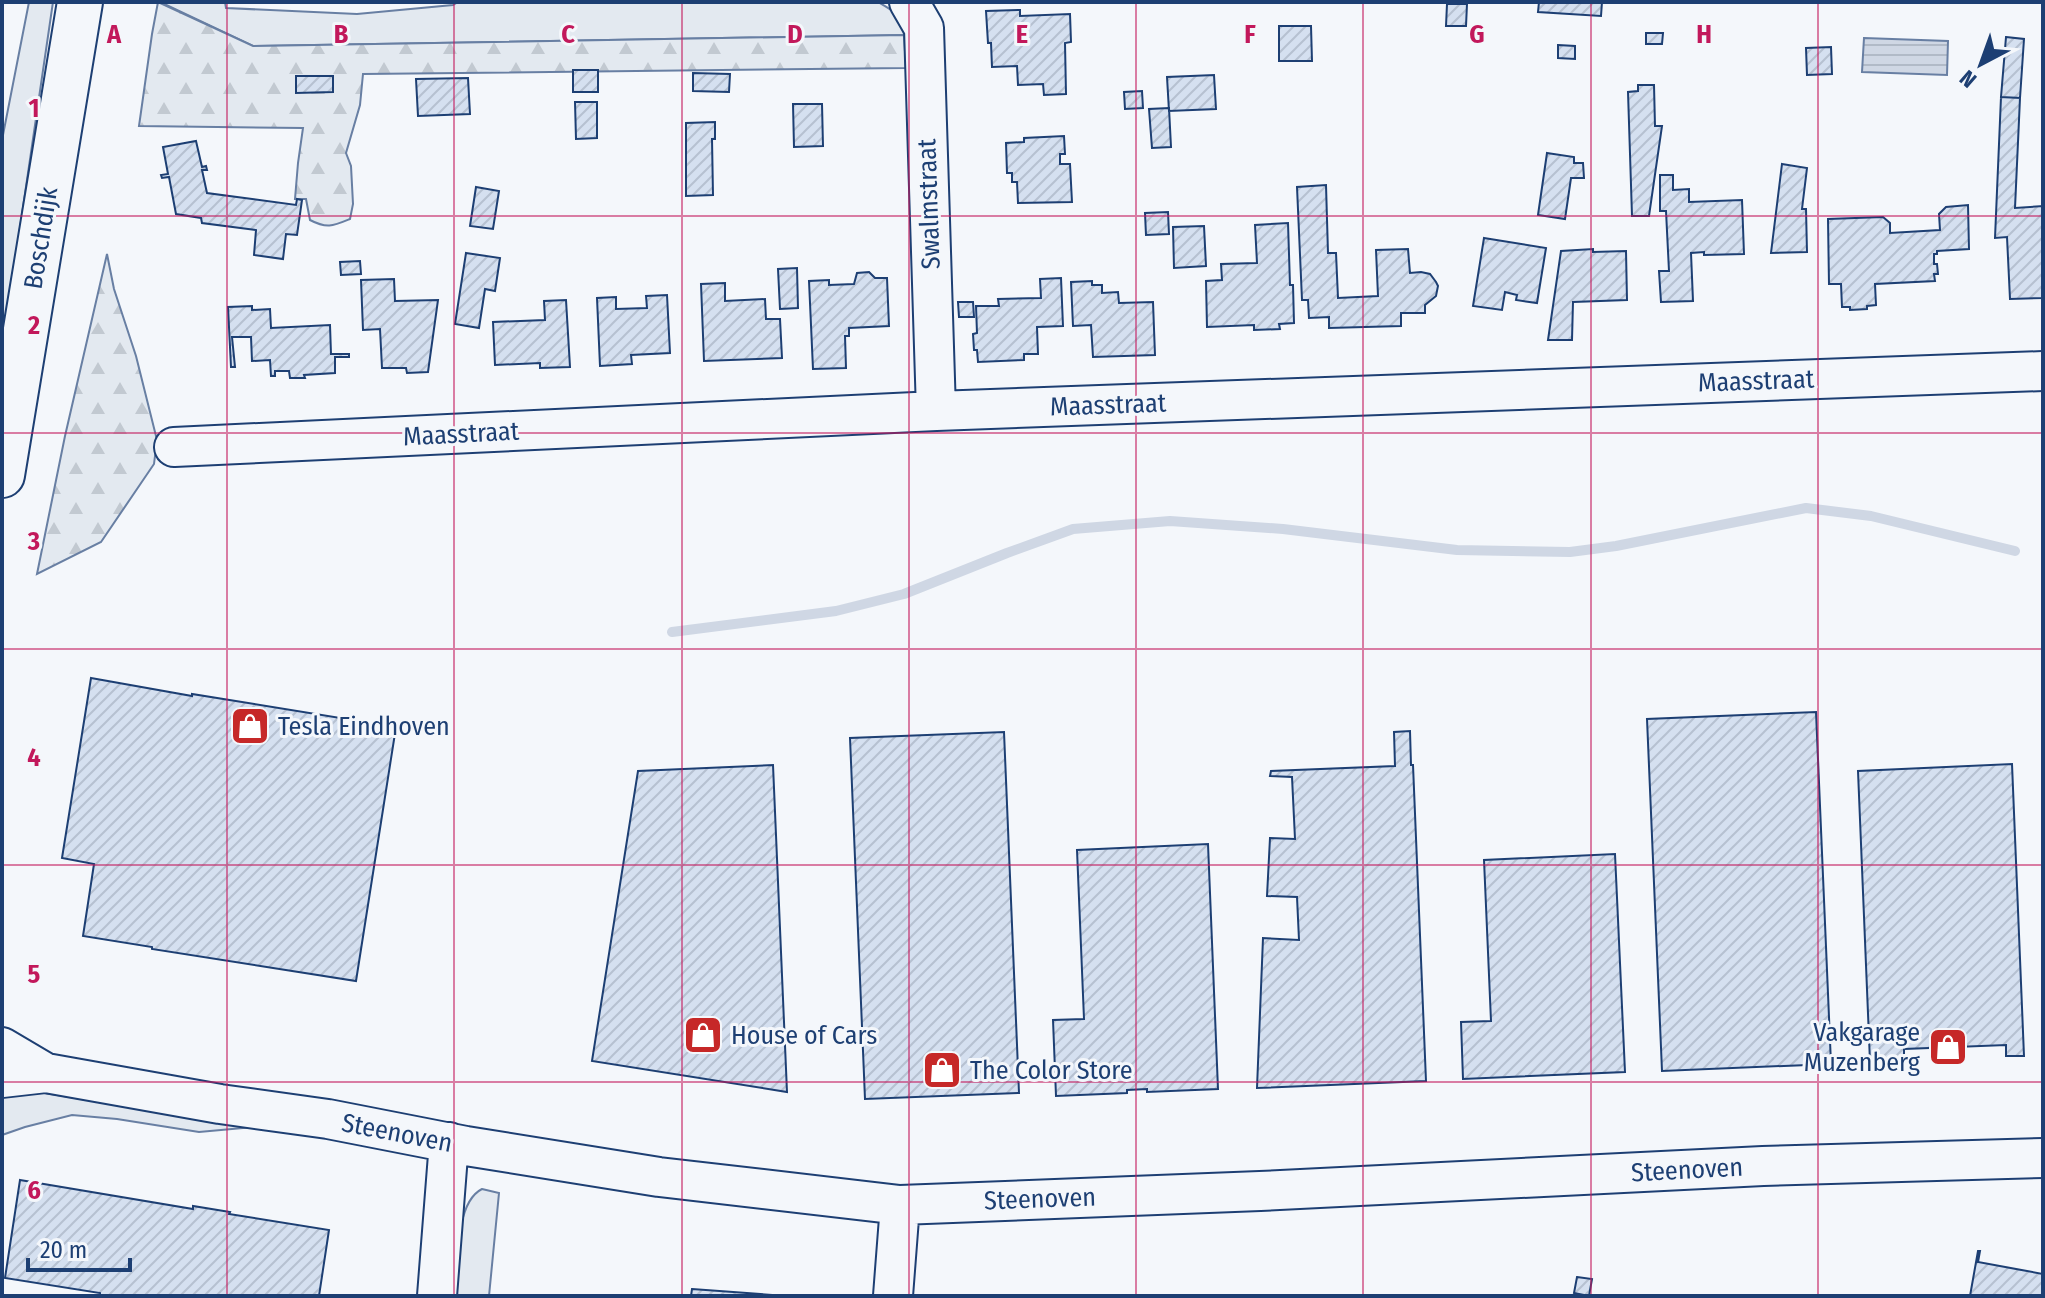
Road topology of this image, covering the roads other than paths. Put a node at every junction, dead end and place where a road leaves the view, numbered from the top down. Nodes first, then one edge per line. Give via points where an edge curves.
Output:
1 (80, 2) edge
2 (909, 2) edge
3 (2043, 371) edge
4 (936, 411) junction
5 (174, 447) dead end
6 (2, 475) edge
7 (2, 1047) edge
8 (46, 1073) junction
9 (2, 1078) edge
10 (449, 1142) junction
11 (2043, 1158) edge
12 (900, 1205) junction
13 (437, 1296) edge
14 (893, 1296) edge

1 - 6 main road, Boschdijk
2 - 4 street, Swalmstraat via 924,28
3 - 4 street, Maasstraat
4 - 5 street, Maasstraat
7 - 8 street, Steenoven
8 - 9 street, Steenoven
8 - 10 street, Steenoven
10 - 12 street, Steenoven via 659,1177
10 - 13 street
11 - 12 street, Steenoven
12 - 14 street

